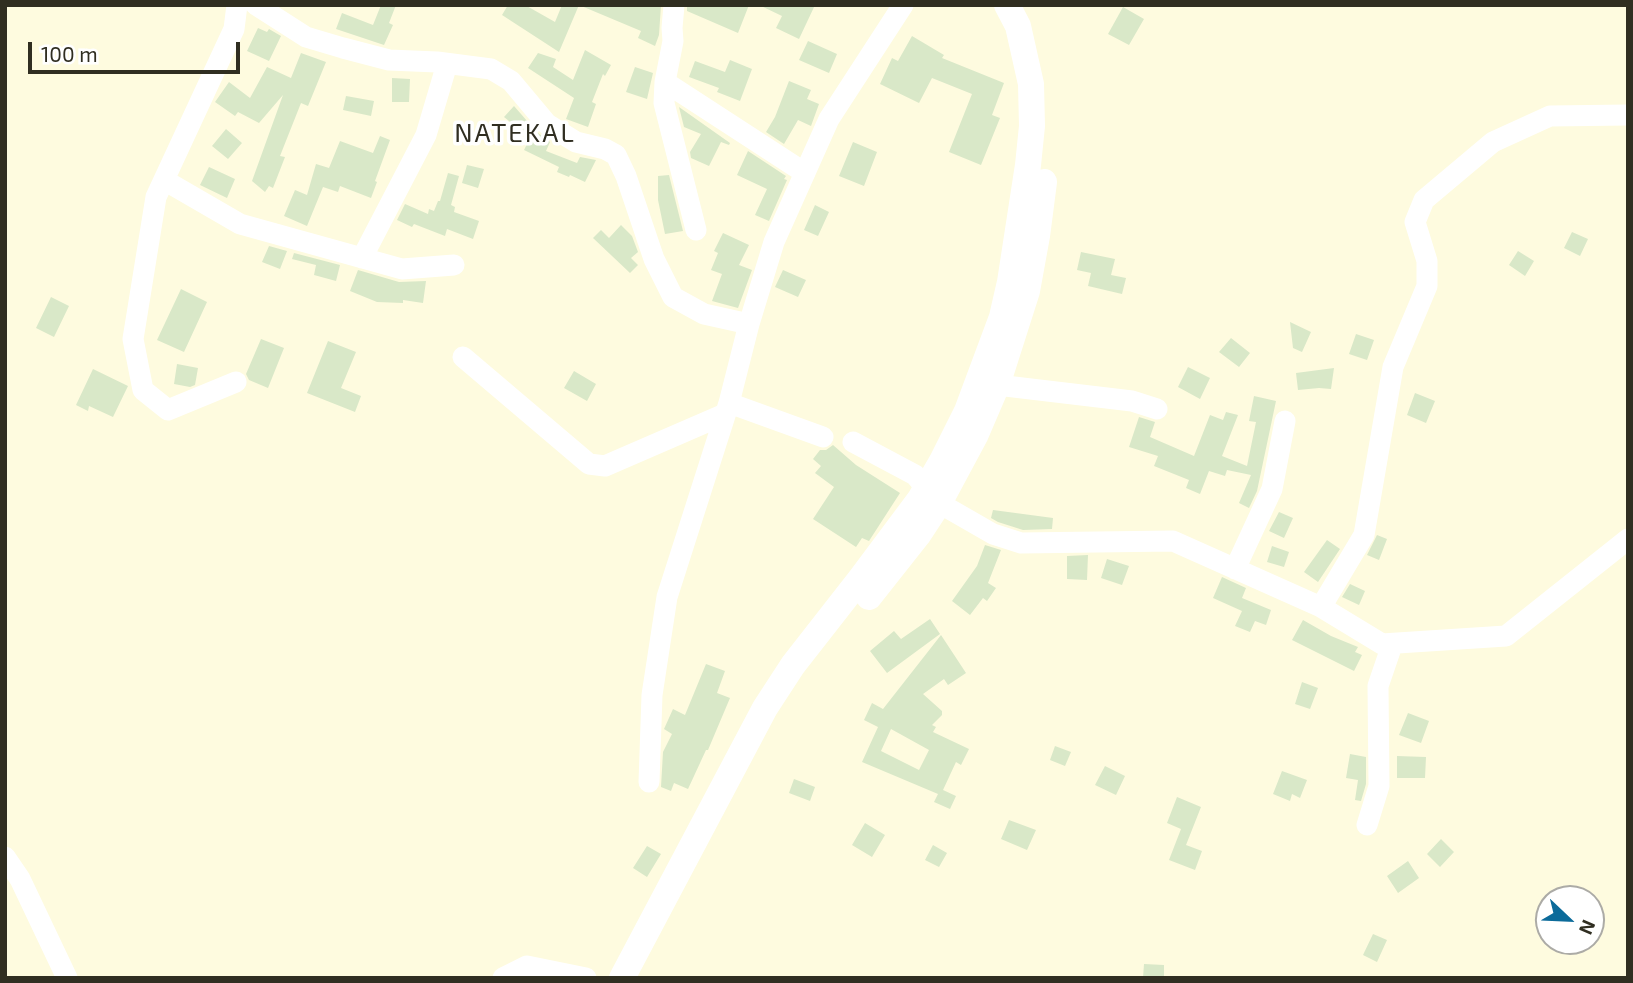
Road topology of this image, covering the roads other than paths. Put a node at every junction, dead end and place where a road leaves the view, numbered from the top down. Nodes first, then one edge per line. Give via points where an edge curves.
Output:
1 (237, 5) edge
2 (256, 5) edge
3 (674, 5) edge
4 (903, 5) edge
5 (1007, 5) edge
6 (1027, 5) edge
7 (447, 64) junction
8 (665, 82) junction
9 (1628, 116) edge
10 (805, 173) junction
11 (164, 180) junction
12 (696, 230) dead end
13 (362, 258) junction
14 (454, 265) dead end
15 (749, 324) junction
16 (463, 357) dead end
17 (236, 382) dead end
18 (998, 385) junction
19 (727, 409) junction
20 (1157, 409) dead end
21 (1285, 421) dead end
22 (823, 437) dead end
23 (853, 442) dead end
24 (933, 495) junction
25 (1628, 539) edge
26 (1236, 569) junction
27 (1321, 607) junction
28 (1382, 644) junction
29 (649, 782) dead end
30 (1367, 825) dead end
31 (5, 857) edge
32 (66, 978) edge
33 (503, 978) edge
34 (586, 978) edge
35 (622, 978) edge
36 (641, 978) edge

1 - 11 street via 234,29
2 - 7 street via 306,37 389,60
3 - 8 street
4 - 10 street via 830,119
5 - 24 main road via 1021,36 1031,84 1032,127 1023,205 1002,317
6 - 18 main road via 1046,67 1050,103 1047,146 1027,291
7 - 13 street via 426,135
7 - 15 street via 491,69 511,81 547,124 576,142 617,155 654,259 673,297 705,314
8 - 10 street
8 - 12 street via 664,103
9 - 27 street via 1550,116 1493,142 1424,200 1415,222 1427,261 1427,286 1393,367 1364,535
10 - 15 street via 774,243
11 - 13 street via 240,224
11 - 17 street via 156,197 133,339 143,390 168,410
13 - 14 street via 402,269
15 - 19 street
16 - 19 street via 589,464 605,466
18 - 20 street via 1132,401
18 - 24 main road via 976,434
19 - 22 street
19 - 29 street via 667,597 652,695
21 - 26 street via 1272,489
23 - 24 street via 915,475
24 - 26 street via 993,534 1021,543 1173,541
24 - 35 main road via 876,559 765,708
24 - 36 main road via 906,551 782,712
25 - 28 street via 1506,636
26 - 27 street
27 - 28 street
28 - 30 street via 1392,645 1378,686 1379,786
31 - 32 street
33 - 34 street via 527,966

